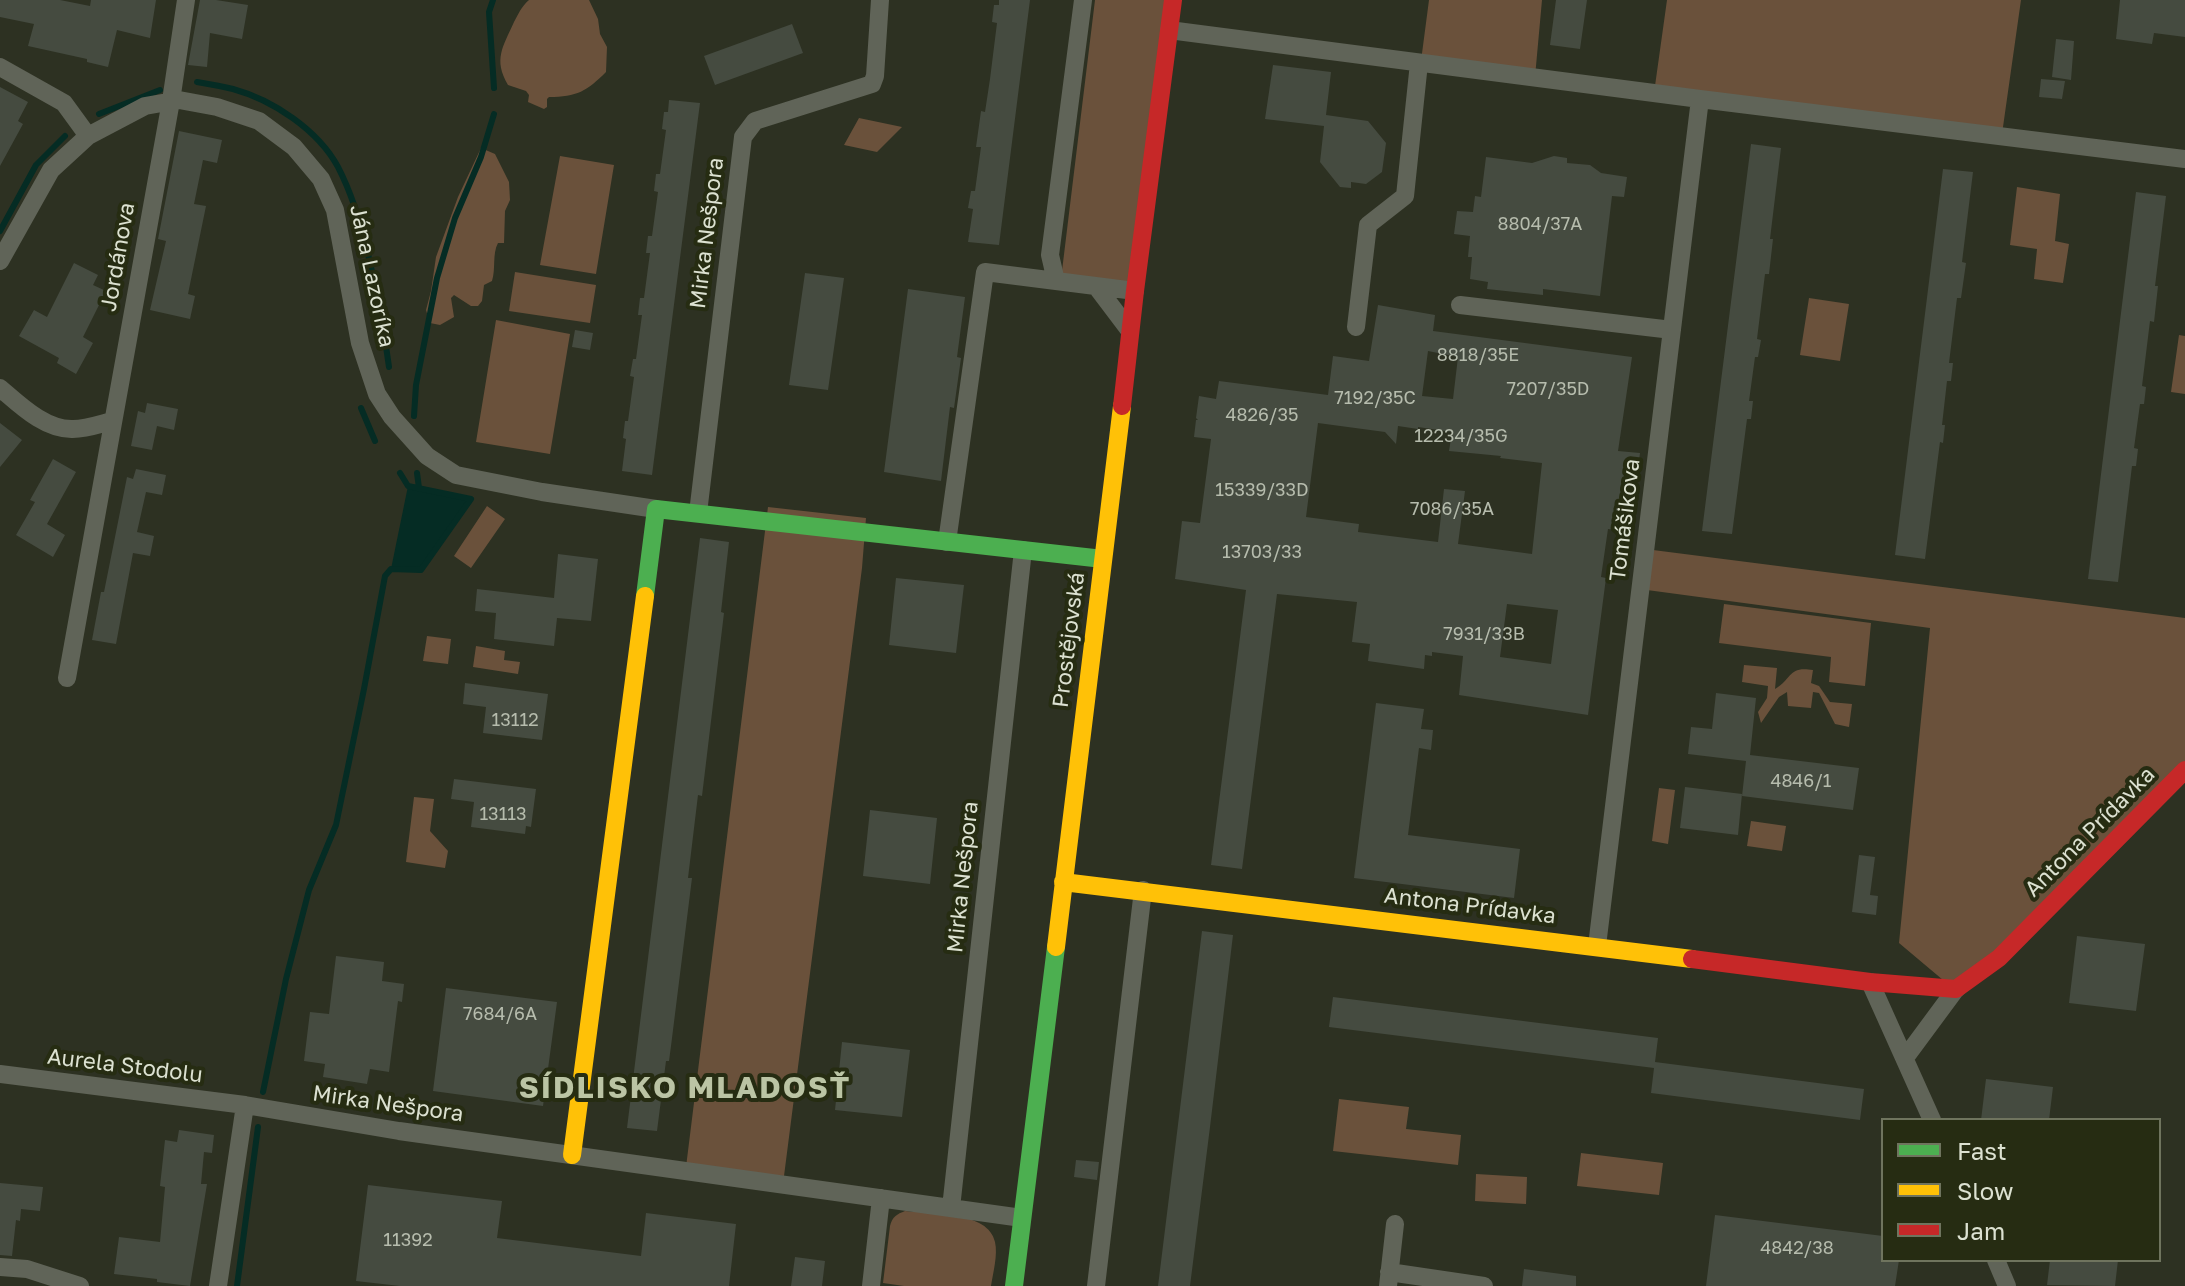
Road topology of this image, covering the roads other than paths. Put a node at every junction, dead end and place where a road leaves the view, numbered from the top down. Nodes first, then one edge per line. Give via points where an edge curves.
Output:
1 (186, 0) edge
2 (880, 0) edge
3 (1083, 0) edge
4 (1173, 0) edge
5 (1169, 30) junction
6 (1419, 63) junction
7 (0, 67) edge
8 (1700, 99) junction
9 (171, 101) junction
10 (88, 136) junction
11 (2185, 159) edge
12 (0, 261) edge
13 (1056, 281) junction
14 (1096, 286) junction
15 (1135, 291) junction
16 (1460, 305) dead end
17 (1356, 327) dead end
18 (1672, 330) junction
19 (1130, 331) junction
20 (0, 388) edge
21 (112, 421) junction
22 (656, 509) junction
23 (698, 513) junction
24 (947, 542) junction
25 (1023, 550) junction
26 (1103, 559) junction
27 (67, 678) dead end
28 (2185, 770) edge
29 (1063, 882) junction
30 (1143, 890) junction
31 (1597, 946) junction
32 (1870, 982) junction
33 (1956, 989) junction
34 (1905, 1058) junction
35 (0, 1074) edge
36 (245, 1105) junction
37 (1931, 1118) edge
38 (572, 1155) junction
39 (881, 1198) junction
40 (951, 1208) junction
41 (1022, 1218) junction
42 (1395, 1224) dead end
43 (1997, 1262) edge
44 (0, 1267) edge
45 (1389, 1279) edge
46 (80, 1286) edge
47 (218, 1286) edge
48 (871, 1286) edge
49 (1014, 1286) edge
50 (1096, 1286) edge
51 (1484, 1286) edge
52 (2007, 1286) edge

1 - 9 street, Jordánova
2 - 23 street, Mirka Nešpora via 872,84 755,121 743,137
3 - 13 street via 1050,255
4 - 5 street, Prostějovská
5 - 6 street
5 - 15 street, Prostějovská
6 - 8 street
6 - 17 street via 1405,196 1368,225
7 - 10 street via 64,103
8 - 11 street
8 - 18 street, Tomášikova
9 - 10 street, Jána Lazoríka via 145,106
9 - 21 street, Jordánova
9 - 22 street, Jána Lazoríka via 217,107 259,121 294,147 321,179 335,210 360,343 377,394 427,456 456,475
10 - 12 street, Jána Lazoríka via 51,170
13 - 14 street
13 - 24 street via 985,272
14 - 15 street
14 - 19 street
15 - 19 street, Prostějovská
16 - 18 street
18 - 31 street, Tomášikova
19 - 26 street, Prostějovská
20 - 21 street via 35,417 59,427
21 - 27 street, Jordánova
22 - 23 street
22 - 38 street
23 - 24 street
24 - 25 street
25 - 26 street
25 - 40 street, Mirka Nešpora
26 - 29 street, Prostějovská
28 - 33 street, Antona Prídavka via 1999,958
29 - 30 street, Antona Prídavka
29 - 41 street, Prostějovská
30 - 31 street, Antona Prídavka
30 - 50 street
31 - 32 street, Antona Prídavka
32 - 33 street, Antona Prídavka
32 - 34 street
33 - 34 street, Antona Prídavka
34 - 37 street
35 - 36 street, Aurela Stodolu
36 - 38 street, Mirka Nešpora
36 - 47 street
38 - 39 street, Mirka Nešpora
39 - 40 street, Mirka Nešpora
39 - 48 street
40 - 41 street, Mirka Nešpora
41 - 49 street, Prostějovská
42 - 45 street
43 - 52 street
44 - 46 street via 27,1269
45 - 51 street

